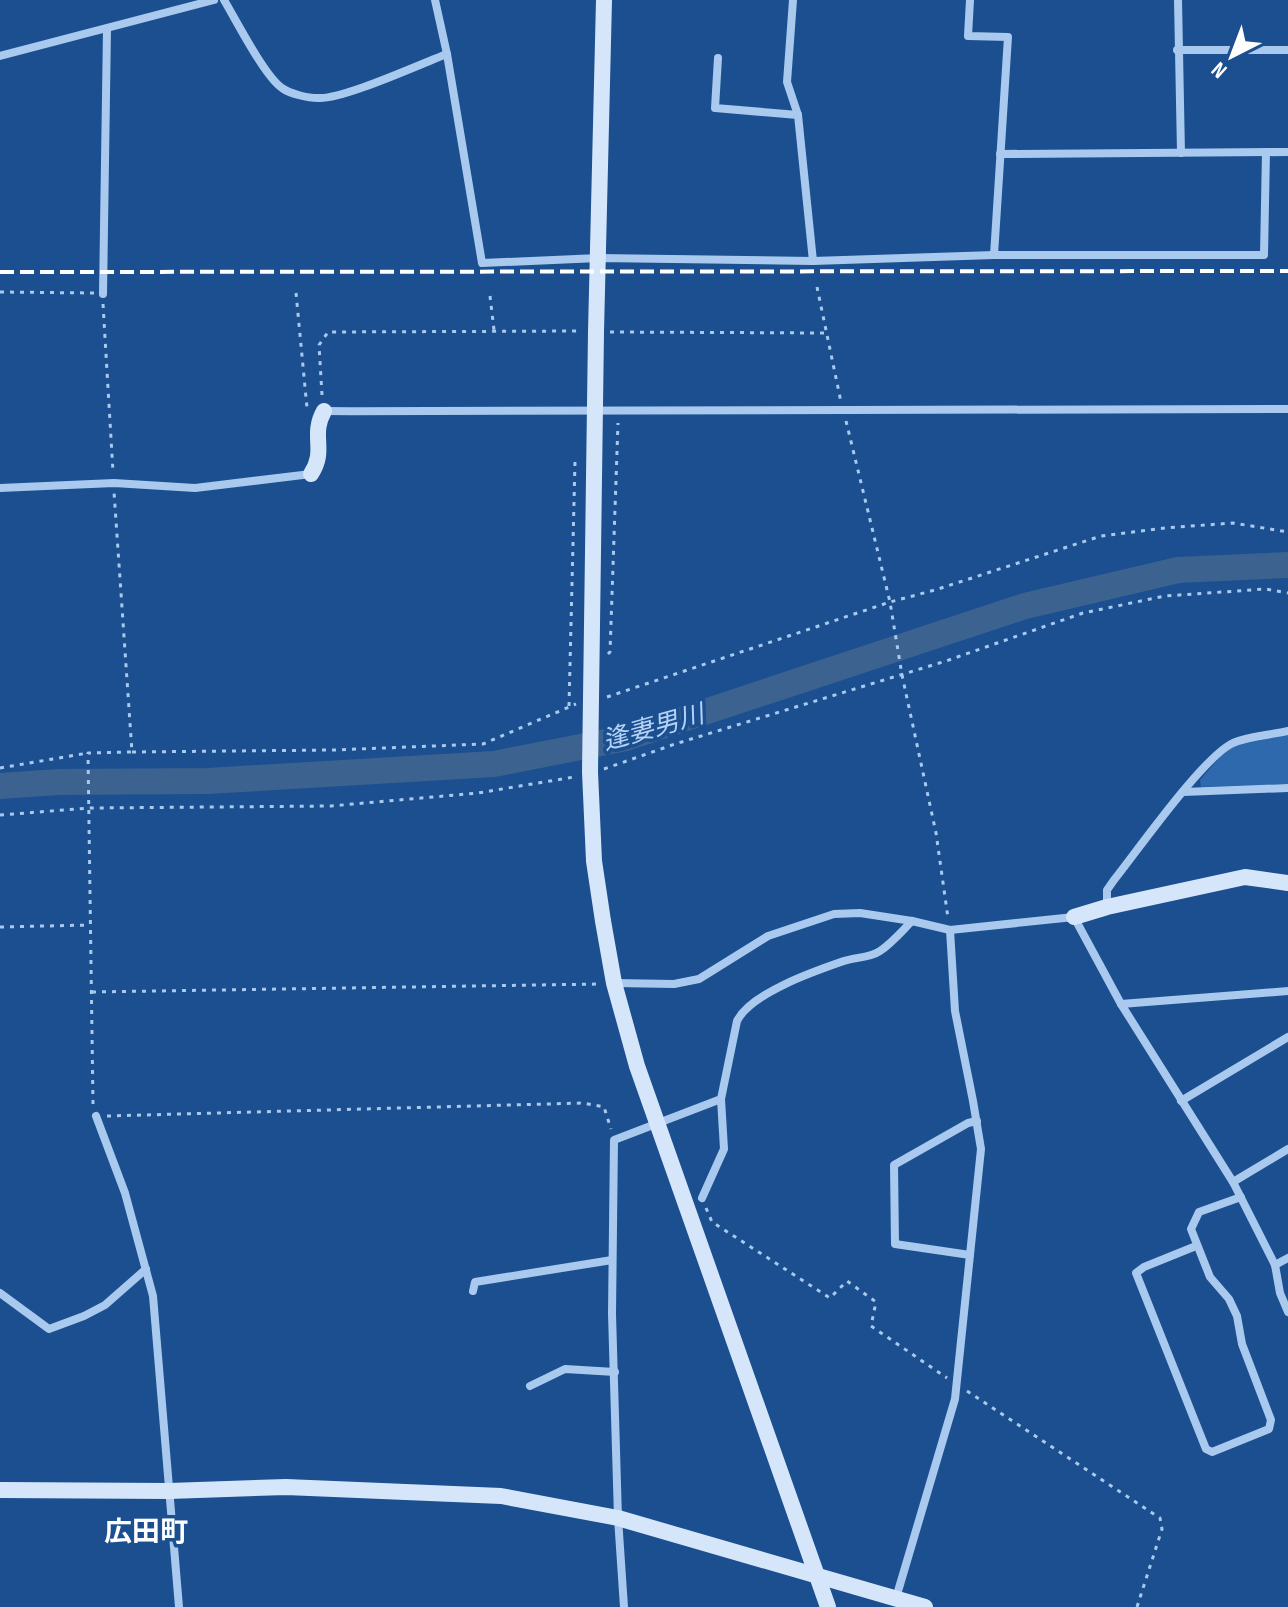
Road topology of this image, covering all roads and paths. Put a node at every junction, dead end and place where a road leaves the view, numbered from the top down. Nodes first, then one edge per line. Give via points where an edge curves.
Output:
1 (214, 0) edge
2 (224, 0) edge
3 (435, 0) edge
4 (604, 0) edge
5 (793, 0) edge
6 (970, 0) edge
7 (1178, 0) edge
8 (107, 29) junction
9 (1177, 50) junction
10 (1288, 50) edge
11 (447, 54) junction
12 (0, 56) edge
13 (718, 58) dead end
14 (798, 115) junction
15 (1266, 152) junction
16 (1288, 152) edge
17 (1181, 153) junction
18 (1000, 154) junction
19 (994, 255) junction
20 (599, 258) junction
21 (813, 261) junction
22 (817, 287) dead end
23 (0, 292) edge
24 (296, 293) dead end
25 (103, 294) junction
26 (490, 296) dead end
27 (494, 330) junction
28 (596, 332) junction
29 (827, 333) junction
30 (843, 409) junction
31 (1288, 409) edge
32 (618, 411) junction
33 (596, 412) junction
34 (320, 418) junction
35 (595, 454) junction
36 (311, 474) joint
37 (114, 483) junction
38 (0, 488) edge
39 (1288, 532) edge
40 (1288, 593) edge
41 (890, 602) junction
42 (591, 671) junction
43 (902, 675) junction
44 (569, 706) junction
45 (592, 708) junction
46 (1288, 731) edge
47 (132, 752) junction
48 (88, 753) junction
49 (0, 768) edge
50 (590, 772) junction
51 (1288, 788) edge
52 (1183, 792) junction
53 (90, 808) junction
54 (0, 815) edge
55 (1288, 883) edge
56 (1107, 907) junction
57 (1074, 917) junction
58 (912, 921) junction
59 (90, 925) junction
60 (0, 927) edge
61 (950, 930) junction
62 (614, 983) junction
63 (1288, 991) edge
64 (92, 992) junction
65 (1121, 1004) junction
66 (1288, 1037) edge
67 (721, 1099) junction
68 (1181, 1101) junction
69 (96, 1116) junction
70 (977, 1121) junction
71 (656, 1123) junction
72 (614, 1140) junction
73 (1288, 1149) edge
74 (1233, 1182) junction
75 (1241, 1197) junction
76 (702, 1198) dead end
77 (1196, 1246) junction
78 (970, 1255) junction
79 (1288, 1258) edge
80 (612, 1260) junction
81 (1275, 1265) junction
82 (146, 1269) junction
83 (473, 1291) dead end
84 (0, 1293) edge
85 (1288, 1312) edge
86 (615, 1372) junction
87 (530, 1386) dead end
88 (0, 1490) edge
89 (169, 1491) junction
90 (618, 1518) junction
91 (817, 1574) junction
92 (896, 1598) junction
93 (179, 1607) edge
94 (624, 1607) edge
95 (828, 1607) edge
96 (925, 1607) edge

1 - 8 street
2 - 11 street via 270,75 294,93 320,99
3 - 11 street
4 - 20 street
5 - 14 street via 787,82
6 - 18 street via 968,36 1008,37
7 - 9 street
8 - 12 street
8 - 25 street
9 - 10 street
9 - 17 street
11 - 20 street via 482,263
13 - 14 street via 715,108
14 - 21 street
15 - 16 street
15 - 17 street
15 - 19 street via 1264,255
17 - 18 street
18 - 19 street
19 - 21 street
20 - 21 street
20 - 28 street
22 - 29 path
23 - 25 path
24 - 34 path via 309,424
25 - 37 path
26 - 27 path
27 - 28 path
27 - 34 path via 328,332 319,345
28 - 29 path
28 - 33 street
29 - 30 path
30 - 31 street
30 - 32 street
30 - 41 path
32 - 33 street
32 - 42 path via 610,652
33 - 34 street
33 - 35 street
34 - 36 street via 320,460
35 - 42 street
35 - 44 path via 575,462
36 - 37 street via 195,488
37 - 38 street
37 - 47 path
39 - 41 path via 1233,523 1101,536
40 - 43 path via 1266,589 1165,596 1083,613
41 - 43 path
41 - 45 path
42 - 45 street
43 - 50 path
43 - 61 path via 936,833
44 - 45 path
44 - 47 path via 483,744
45 - 50 street
46 - 52 street via 1232,744
47 - 48 path
48 - 49 path
48 - 53 path
50 - 53 path via 478,793 331,806
50 - 62 street via 594,861
51 - 52 street
52 - 56 street via 1107,890
53 - 54 path
53 - 59 path
55 - 56 street via 1245,877
56 - 57 street
57 - 61 street
57 - 65 street
58 - 61 street
58 - 62 street via 834,914 768,936 699,979
58 - 67 street via 879,952 799,979 742,1010
59 - 60 path
59 - 64 path
61 - 70 street via 955,1011
62 - 64 path
62 - 71 street
63 - 65 street
64 - 69 path
65 - 68 street
66 - 68 street
67 - 71 street
67 - 76 street via 724,1149
68 - 74 street
69 - 72 path via 583,1103 604,1107
69 - 82 street
70 - 78 street via 981,1149
70 - 78 street via 894,1165 895,1244
71 - 72 street
71 - 91 street
72 - 80 street
73 - 74 street
74 - 75 street
75 - 77 street via 1199,1212 1191,1224
75 - 81 street
77 - 77 street via 1237,1316 1271,1420 1269,1429 1212,1452 1206,1449 1136,1273
78 - 92 street via 955,1399
79 - 81 street
80 - 83 street via 475,1282
80 - 86 street
81 - 85 street
82 - 84 street via 105,1305 49,1329
82 - 89 street via 153,1296
86 - 87 street via 565,1369
86 - 90 street
88 - 89 street
89 - 90 street via 286,1487 501,1496
89 - 93 street
90 - 91 street
90 - 94 street
91 - 92 street
91 - 95 street
92 - 96 street

